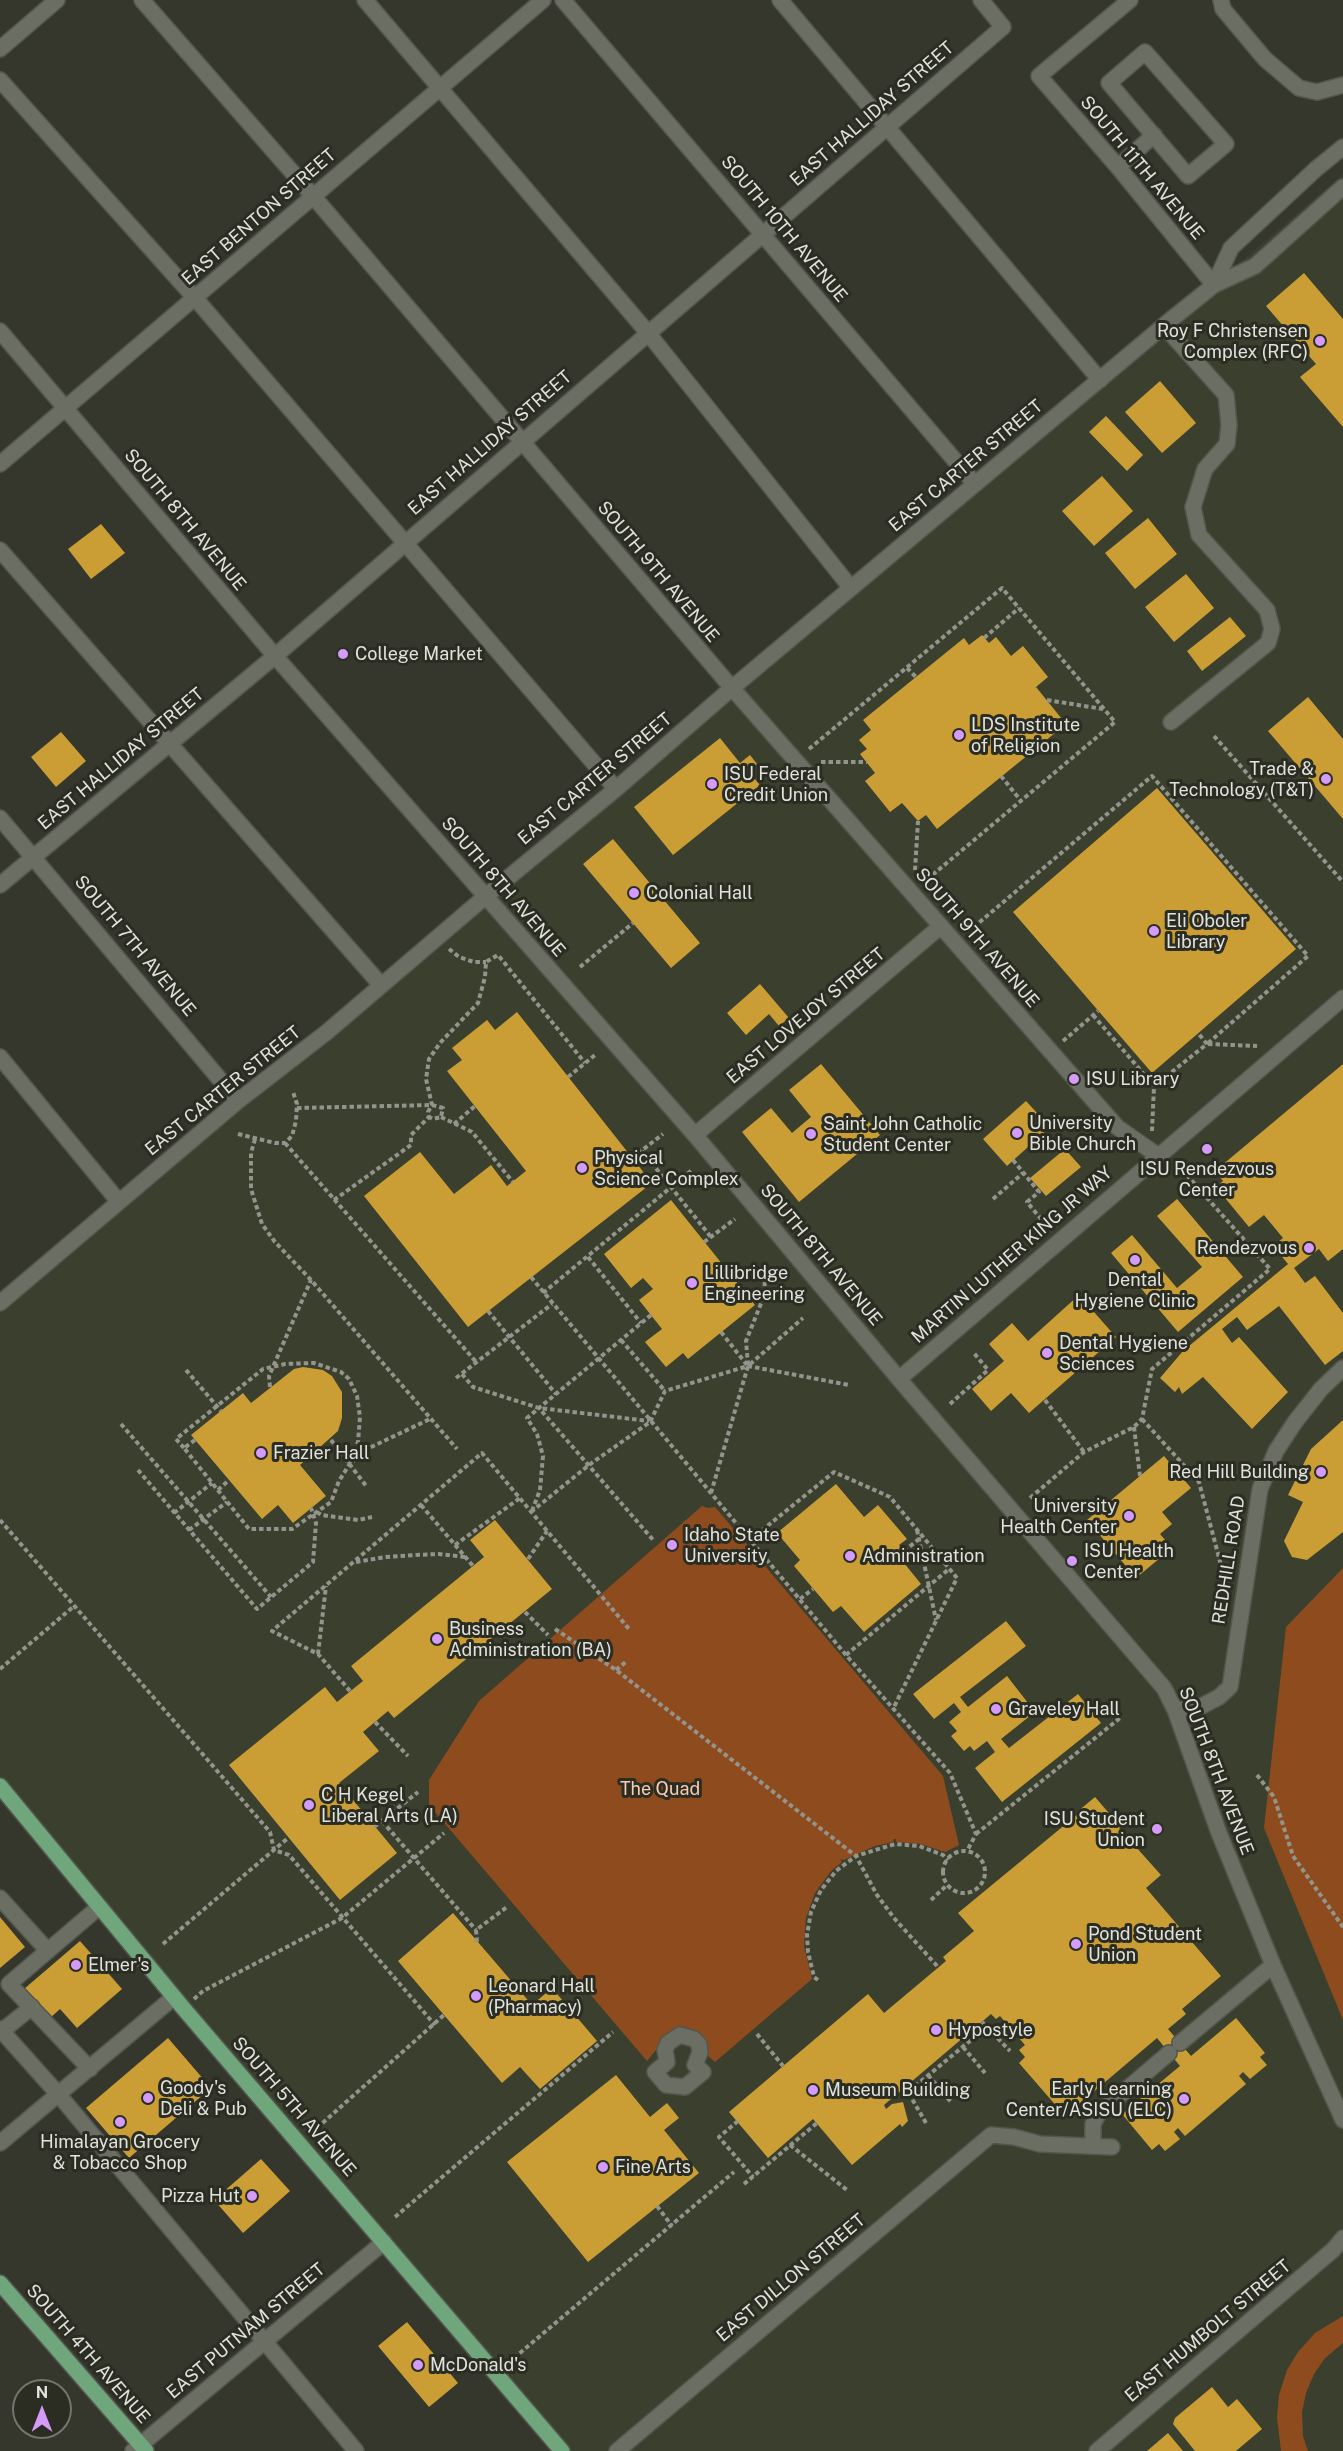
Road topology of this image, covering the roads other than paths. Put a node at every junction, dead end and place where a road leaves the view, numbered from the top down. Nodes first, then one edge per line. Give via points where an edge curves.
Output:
1 (57, 0) edge
2 (142, 0) edge
3 (365, 0) edge
4 (543, 0) edge
5 (563, 0) edge
6 (780, 0) edge
7 (981, 0) edge
8 (1130, 0) edge
9 (1221, 0) edge
10 (0, 49) edge
11 (0, 80) edge
12 (1343, 85) edge
13 (440, 88) junction
14 (887, 127) junction
15 (1154, 135) junction
16 (1343, 147) edge
17 (1118, 167) junction
18 (1343, 187) edge
19 (313, 196) junction
20 (762, 234) junction
21 (1214, 285) junction
22 (195, 298) junction
23 (1164, 326) junction
24 (0, 331) edge
25 (648, 333) junction
26 (1100, 380) junction
27 (65, 409) junction
28 (522, 441) junction
29 (0, 464) edge
30 (975, 484) junction
31 (405, 543) junction
32 (0, 550) edge
33 (852, 588) junction
34 (275, 656) junction
35 (732, 688) junction
36 (1171, 722) dead end
37 (170, 745) junction
38 (616, 789) junction
39 (0, 818) edge
40 (34, 856) junction
41 (0, 885) edge
42 (486, 896) junction
43 (941, 926) junction
44 (381, 985) junction
45 (1343, 998) edge
46 (0, 1057) edge
47 (238, 1101) junction
48 (695, 1135) junction
49 (1157, 1155) junction
50 (119, 1202) junction
51 (0, 1303) edge
52 (1343, 1368) edge
53 (898, 1379) junction
54 (1175, 1710) junction
55 (0, 1786) edge
56 (0, 1898) edge
57 (99, 1907) junction
58 (48, 1951) junction
59 (1273, 1965) junction
60 (174, 1997) junction
61 (32, 2007) junction
62 (1, 2030) edge
63 (90, 2069) junction
64 (59, 2095) junction
65 (1343, 2120) edge
66 (0, 2143) edge
67 (1093, 2145) junction
68 (1112, 2147) dead end
69 (1343, 2238) edge
70 (384, 2242) junction
71 (0, 2283) edge
72 (264, 2343) junction
73 (140, 2449) edge
74 (356, 2451) edge
75 (562, 2451) edge
76 (617, 2451) edge
77 (1097, 2451) edge

1 - 10 street
2 - 19 street, SOUTH 9TH AVENUE
3 - 13 street
4 - 13 street, EAST BENTON STREET
5 - 20 street, SOUTH 10TH AVENUE
6 - 14 street
7 - 14 street, EAST HALLIDAY STREET via 1003,27
8 - 17 street, SOUTH 11TH AVENUE via 1039,76
9 - 12 street via 1223,9 1265,59 1299,88 1317,92
11 - 22 street
13 - 19 street, EAST BENTON STREET
13 - 25 street
14 - 20 street, EAST HALLIDAY STREET
14 - 26 street
15 - 15 street via 1188,176 1226,144 1145,52 1109,83
15 - 17 street
16 - 21 street, EAST CARTER STREET via 1231,248
17 - 21 street, SOUTH 11TH AVENUE
18 - 21 street, EAST CARTER STREET via 1255,266
19 - 22 street, EAST BENTON STREET
19 - 28 street, SOUTH 9TH AVENUE
20 - 25 street, EAST HALLIDAY STREET
20 - 30 street, SOUTH 10TH AVENUE
21 - 23 street, EAST CARTER STREET
22 - 27 street, EAST BENTON STREET
22 - 31 street
23 - 26 street, EAST CARTER STREET
23 - 36 street via 1226,395 1227,444 1205,469 1193,507 1199,536 1267,610 1272,629 1268,643
24 - 27 street, SOUTH 8TH AVENUE
25 - 28 street, EAST HALLIDAY STREET
25 - 33 street
26 - 30 street, EAST CARTER STREET
27 - 29 street, EAST BENTON STREET
27 - 34 street, SOUTH 8TH AVENUE
28 - 31 street, EAST HALLIDAY STREET
28 - 35 street, SOUTH 9TH AVENUE
30 - 33 street, EAST CARTER STREET
31 - 34 street, EAST HALLIDAY STREET
31 - 38 street
32 - 37 street
33 - 35 street, EAST CARTER STREET
34 - 37 street, EAST HALLIDAY STREET
34 - 42 street, SOUTH 8TH AVENUE
35 - 38 street, EAST CARTER STREET
35 - 43 street, SOUTH 9TH AVENUE
37 - 40 street, EAST HALLIDAY STREET
37 - 44 street
38 - 42 street, EAST CARTER STREET
39 - 40 street, SOUTH 7TH AVENUE
40 - 41 street, EAST HALLIDAY STREET
40 - 47 street, SOUTH 7TH AVENUE
42 - 44 street, EAST CARTER STREET
42 - 48 street, SOUTH 8TH AVENUE
43 - 48 street, EAST LOVEJOY STREET
43 - 49 street, SOUTH 9TH AVENUE via 1116,1127
44 - 47 street, EAST CARTER STREET
45 - 49 street, MARTIN LUTHER KING JR WAY
46 - 50 street
47 - 50 street, EAST CARTER STREET
48 - 53 street, SOUTH 8TH AVENUE
49 - 53 street, MARTIN LUTHER KING JR WAY
50 - 51 street, EAST CARTER STREET
52 - 54 street, REDHILL ROAD via 1294,1422 1260,1489 1230,1687 1200,1707
53 - 54 street, SOUTH 8TH AVENUE via 1164,1688
54 - 59 street, SOUTH 8TH AVENUE via 1219,1833
55 - 57 main road, SOUTH 5TH AVENUE
56 - 58 street
57 - 58 street
57 - 60 main road, SOUTH 5TH AVENUE
58 - 61 street via 9,1984
59 - 65 street, SOUTH 8TH AVENUE
59 - 67 street via 1099,2114 1093,2124
60 - 63 street
60 - 70 main road, SOUTH 5TH AVENUE
61 - 62 street
61 - 63 street
62 - 64 street
63 - 64 street
64 - 66 street
64 - 72 street
67 - 68 street
67 - 76 street, EAST DILLON STREET via 1040,2144 991,2135
69 - 77 street, EAST HUMBOLT STREET
70 - 72 street, EAST PUTNAM STREET
70 - 75 main road, SOUTH 5TH AVENUE
71 - 73 main road, SOUTH 4TH AVENUE
72 - 73 street, EAST PUTNAM STREET
72 - 74 street

